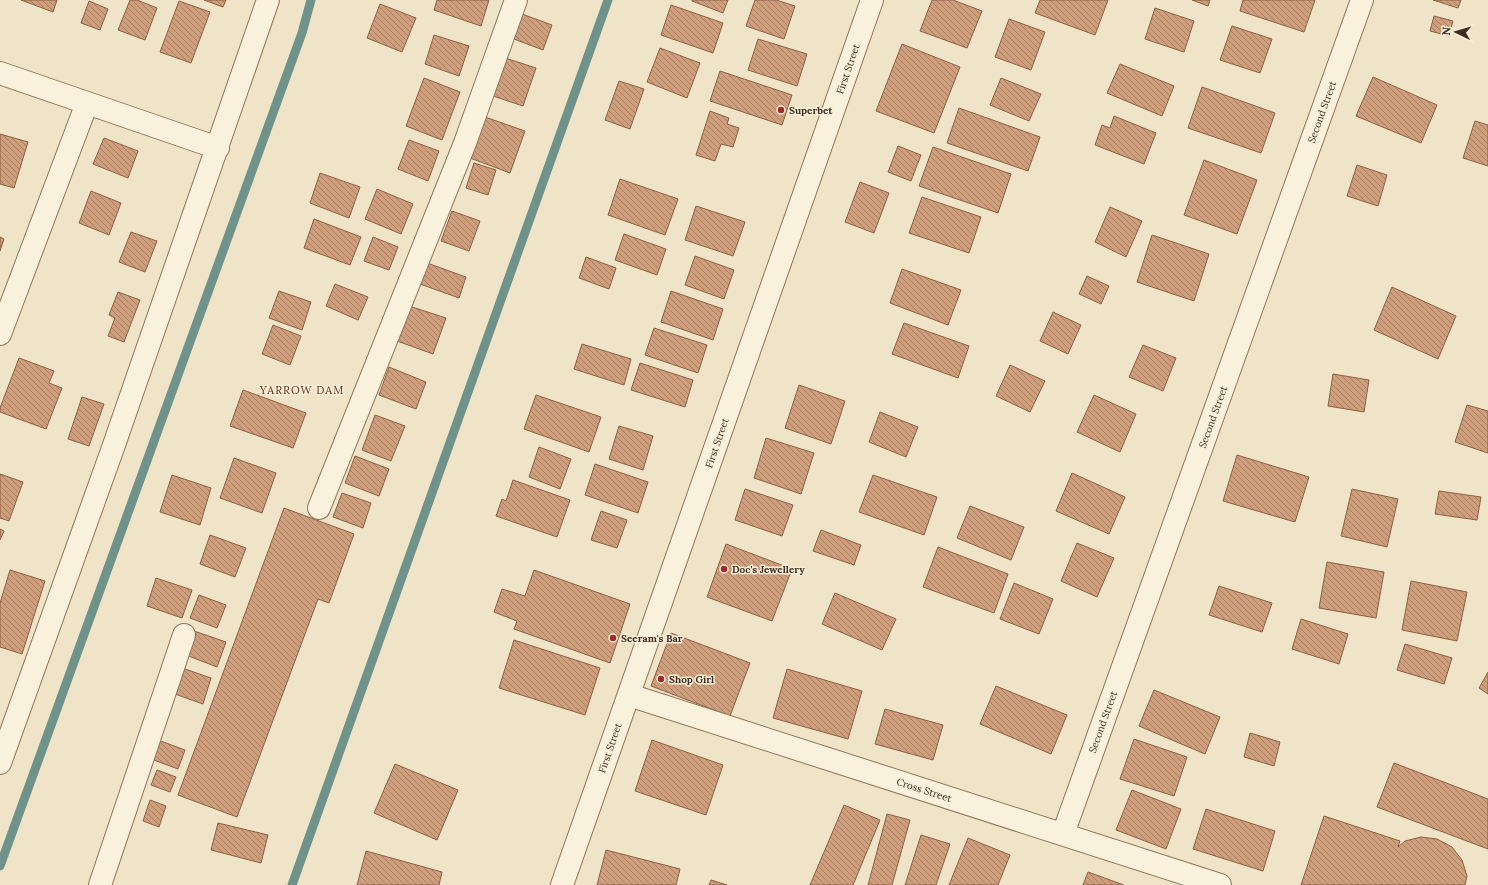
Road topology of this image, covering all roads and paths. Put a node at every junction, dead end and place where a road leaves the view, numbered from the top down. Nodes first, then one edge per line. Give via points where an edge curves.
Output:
1 (268, 0) edge
2 (516, 0) edge
3 (872, 0) edge
4 (1362, 0) edge
5 (0, 73) edge
6 (87, 103) junction
7 (218, 148) junction
8 (0, 334) edge
9 (319, 508) dead end
10 (184, 635) dead end
11 (629, 695) junction
12 (0, 763) edge
13 (1063, 834) junction
14 (100, 885) edge
15 (562, 885) edge
16 (1220, 885) edge

1 - 7 street
2 - 9 street via 465,143
3 - 11 street, First Street
4 - 13 street, Second Street
5 - 6 street
6 - 7 street
6 - 8 street
7 - 12 street
10 - 14 street
11 - 13 street, Cross Street
11 - 15 street, First Street
13 - 16 street, Cross Street

